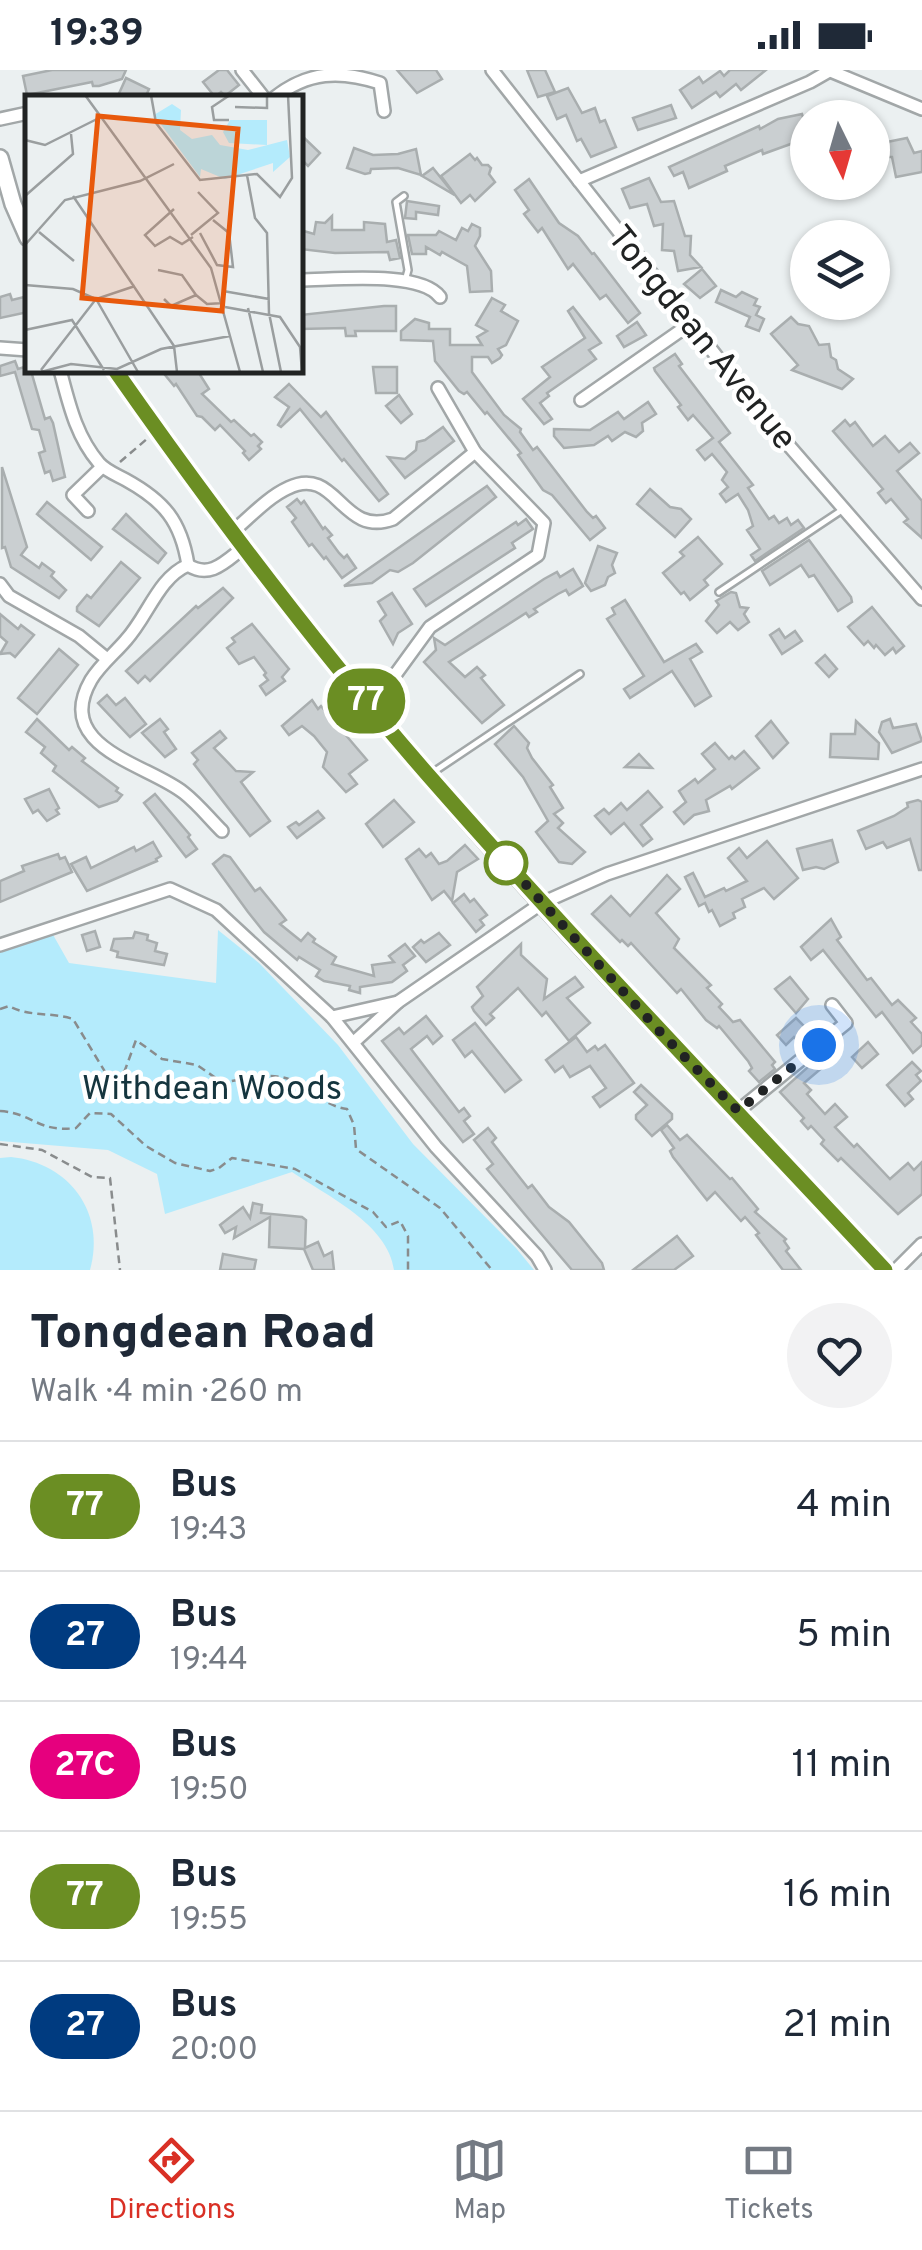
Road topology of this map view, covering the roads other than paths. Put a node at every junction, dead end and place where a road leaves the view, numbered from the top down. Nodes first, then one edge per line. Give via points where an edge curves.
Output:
1 (242, 70) edge
2 (492, 70) edge
3 (830, 70) edge
4 (262, 95) edge
5 (278, 95) edge
6 (922, 108) edge
7 (384, 111) dead end
8 (25, 114) edge
9 (0, 119) edge
10 (0, 158) edge
11 (579, 181) junction
12 (404, 196) dead end
13 (6, 201) edge
14 (25, 233) edge
15 (302, 280) edge
16 (405, 280) junction
17 (440, 297) dead end
18 (690, 324) junction
19 (0, 348) edge
20 (25, 350) edge
21 (61, 372) edge
22 (116, 372) edge
23 (438, 388) dead end
24 (581, 400) dead end
25 (476, 452) junction
26 (106, 469) junction
27 (844, 508) junction
28 (88, 510) dead end
29 (232, 533) junction
30 (243, 548) junction
31 (188, 564) junction
32 (0, 584) edge
33 (719, 592) dead end
34 (922, 600) edge
35 (107, 660) junction
36 (580, 674) dead end
37 (371, 708) junction
38 (922, 769) edge
39 (428, 775) junction
40 (222, 831) dead end
41 (542, 903) junction
42 (0, 945) edge
43 (398, 1002) junction
44 (832, 1005) dead end
45 (332, 1017) junction
46 (354, 1042) junction
47 (738, 1111) junction
48 (922, 1244) edge
49 (545, 1270) edge
50 (885, 1270) edge
51 (896, 1270) edge

1 - 4 street
2 - 11 street, Tongdean Avenue
3 - 6 street
3 - 11 street
5 - 7 street via 332,71 358,72 380,83
8 - 9 street
10 - 13 street
11 - 18 street, Tongdean Avenue
12 - 16 lane via 396,202
13 - 14 street
15 - 16 street
16 - 17 street
18 - 24 street
18 - 27 street, Tongdean Avenue
19 - 20 street
21 - 26 street via 75,427
22 - 29 street
23 - 25 street
25 - 29 street via 380,524 356,519 328,490 300,483
25 - 37 street via 544,523 538,555 430,627
26 - 28 street via 73,496
26 - 31 street via 154,496 172,517
27 - 33 lane
27 - 34 street, Tongdean Avenue
29 - 30 street
30 - 31 street via 211,570
30 - 37 street
31 - 35 street via 172,572
32 - 35 street
35 - 40 street via 83,704 87,731 106,750 182,792
36 - 39 lane
37 - 39 street
38 - 41 street via 607,874
39 - 41 street
41 - 43 street
41 - 47 street
42 - 45 street via 170,889 216,910
43 - 45 street
43 - 46 street
44 - 47 street via 846,1023
45 - 46 street
46 - 49 street
47 - 50 street
48 - 51 street

